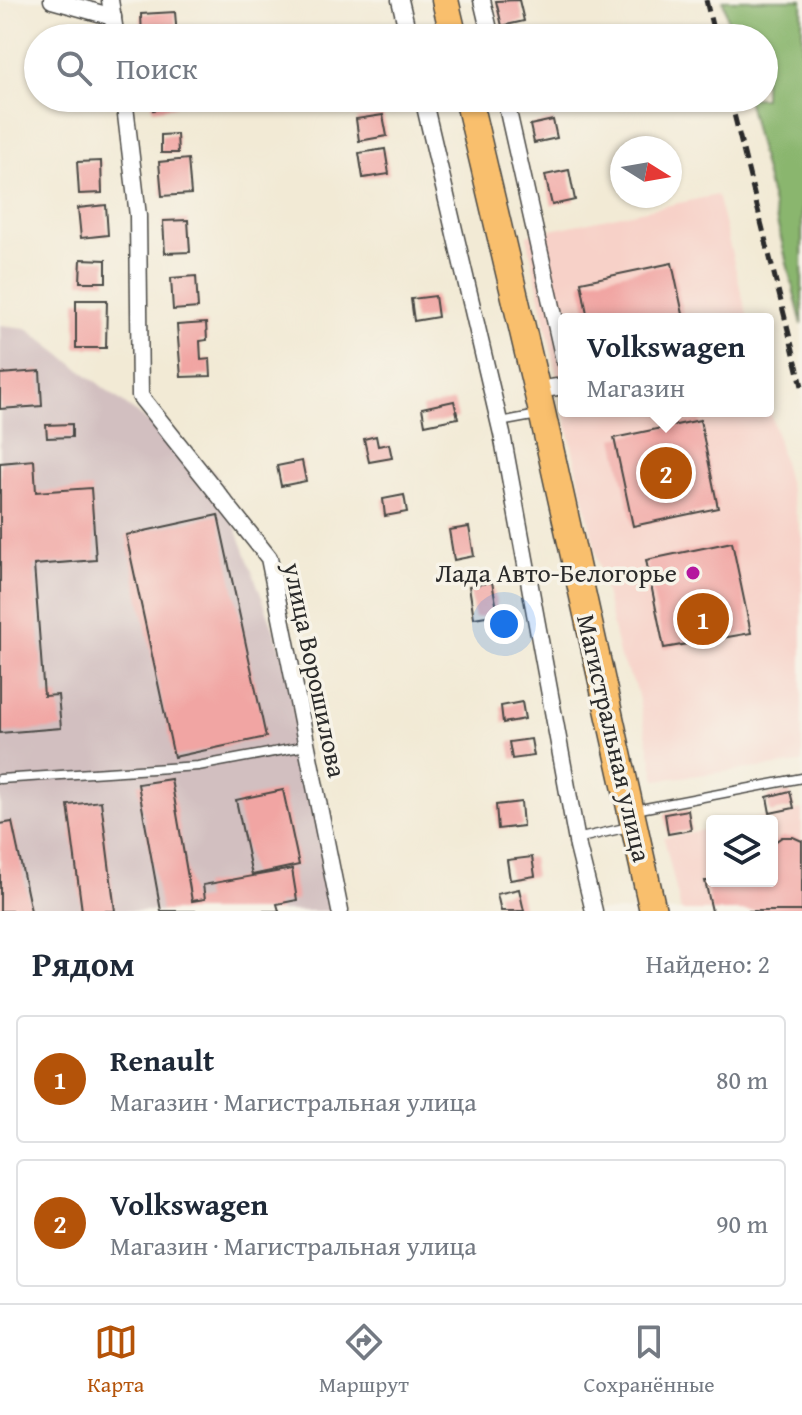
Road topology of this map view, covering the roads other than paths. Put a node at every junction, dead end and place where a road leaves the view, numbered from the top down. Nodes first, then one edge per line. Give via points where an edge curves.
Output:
1 (52, 0) edge
2 (400, 0) edge
3 (445, 0) edge
4 (482, 0) edge
5 (112, 8) edge
6 (406, 24) edge
7 (451, 24) edge
8 (488, 24) edge
9 (126, 112) edge
10 (426, 112) edge
11 (471, 112) edge
12 (508, 112) edge
13 (558, 333) edge
14 (558, 390) edge
15 (540, 402) junction
16 (499, 423) junction
17 (307, 746) junction
18 (802, 778) edge
19 (0, 779) edge
20 (632, 818) junction
21 (576, 839) junction
22 (340, 911) edge
23 (594, 911) edge
24 (653, 911) edge

1 - 5 street
2 - 6 street
3 - 7 main road
4 - 8 street
9 - 17 street, улица Ворошилова via 138,216 140,396 269,558
10 - 16 street
11 - 15 main road, Магистральная улица
12 - 13 street
14 - 15 street
15 - 16 lane
15 - 20 main road, Магистральная улица
16 - 21 street
17 - 19 lane via 198,766
17 - 22 street, улица Ворошилова
18 - 20 lane
20 - 21 lane
20 - 24 main road, Магистральная улица
21 - 23 street

